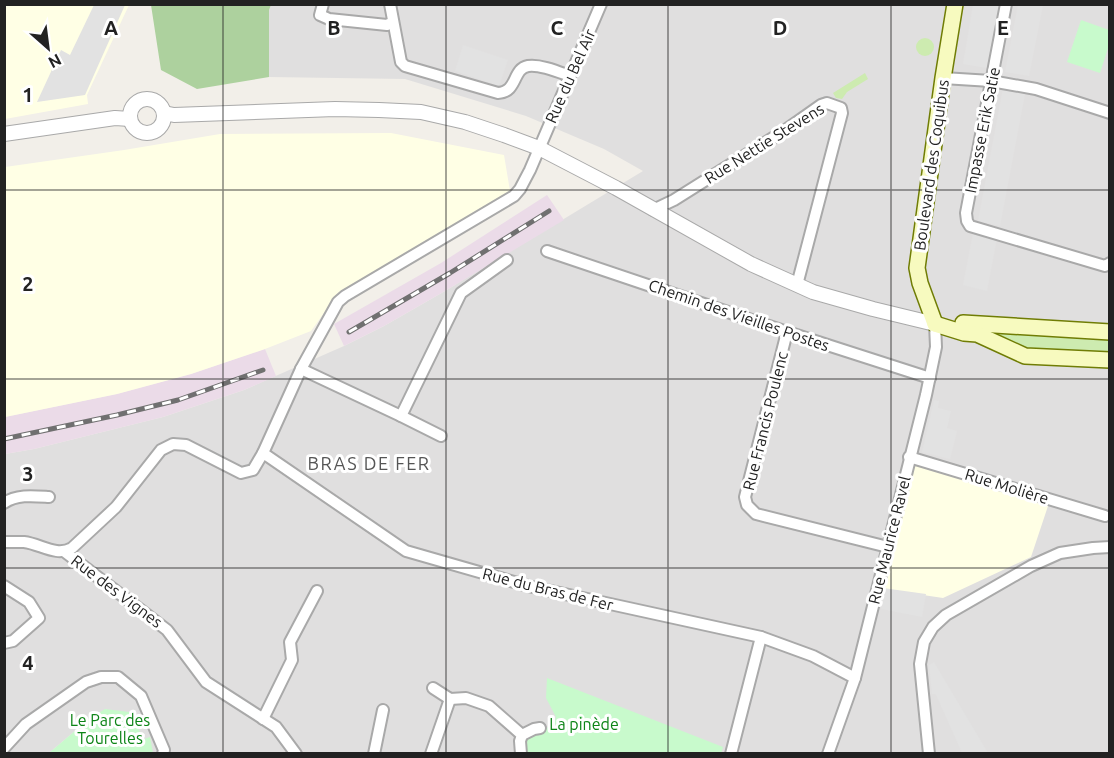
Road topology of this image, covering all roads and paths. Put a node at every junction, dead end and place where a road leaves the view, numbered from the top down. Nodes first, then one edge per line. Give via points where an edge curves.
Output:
1 (323, 4) edge
2 (390, 4) edge
3 (601, 4) edge
4 (955, 4) edge
5 (1005, 4) edge
6 (393, 22) junction
7 (570, 76) junction
8 (943, 78) junction
9 (991, 81) junction
10 (164, 113) junction
11 (1110, 113) edge
12 (130, 119) junction
13 (4, 134) edge
14 (539, 148) junction
15 (653, 210) junction
16 (548, 251) dead end
17 (507, 260) dead end
18 (1110, 263) edge
19 (797, 285) junction
20 (935, 324) junction
21 (787, 332) junction
22 (1110, 332) edge
23 (1110, 360) edge
24 (301, 369) junction
25 (930, 378) junction
26 (401, 416) junction
27 (441, 436) dead end
28 (263, 453) junction
29 (909, 457) junction
30 (49, 497) dead end
31 (4, 503) edge
32 (1105, 516) dead end
33 (4, 542) edge
34 (888, 547) junction
35 (1110, 547) edge
36 (65, 552) junction
37 (4, 586) edge
38 (317, 591) dead end
39 (761, 637) junction
40 (4, 643) edge
41 (855, 678) junction
42 (433, 688) dead end
43 (450, 699) junction
44 (383, 710) dead end
45 (263, 719) junction
46 (540, 728) dead end
47 (522, 735) junction
48 (4, 748) edge
49 (163, 753) edge
50 (296, 753) edge
51 (374, 753) edge
52 (432, 753) edge
53 (521, 753) edge
54 (731, 753) edge
55 (828, 753) edge
56 (929, 753) edge

1 - 6 street via 320,15 329,19
2 - 6 street
3 - 7 street, Rue du Bel Air
4 - 8 main road, Boulevard des Coquibus
5 - 9 street, Impasse Erik Satie
6 - 7 street via 405,66 498,93 510,90 523,68 530,66
7 - 14 street, Rue du Bel Air
8 - 9 street
8 - 20 main road, Boulevard des Coquibus via 917,268
9 - 11 street via 1036,89
9 - 18 street, Impasse Erik Satie via 966,213 970,226 1096,264
10 - 12 street via 155,101 145,99 135,104
10 - 12 street via 161,126 151,133 135,129
10 - 14 street via 421,112 465,122
12 - 13 street
14 - 15 street
14 - 24 street, Rue du Bel Air via 514,196 338,302
15 - 19 street
15 - 19 street, Rue Nettie Stevens via 821,105 842,108
16 - 21 street, Chemin des Vieilles Postes
17 - 26 street via 461,293
19 - 20 street
20 - 22 main road
20 - 23 main road via 977,334 1025,356
20 - 25 street, Rue Maurice Ravel via 936,347
21 - 25 street, Chemin des Vieilles Postes
21 - 34 street, Rue Francis Poulenc via 745,497 747,505 756,514
24 - 26 street
24 - 28 street, Rue du Bel Air
25 - 29 street, Rue Maurice Ravel
26 - 27 street
28 - 36 street via 253,470 241,473 186,445 173,444 161,450 116,507
28 - 39 street, Rue du Bras de Fer via 406,551 528,586
29 - 32 street, Rue Molière
29 - 34 street, Rue Maurice Ravel
30 - 31 street via 12,498
33 - 36 street via 25,542
34 - 41 street, Rue Maurice Ravel
35 - 56 street via 1060,554 1031,566 946,615 933,627 924,642 920,664
36 - 45 street, Rue des Vignes via 167,630 206,682
37 - 40 street via 28,602 39,618 13,641
38 - 45 street via 290,642 292,660
39 - 41 street, Rue du Bras de Fer via 813,656
39 - 54 street
41 - 55 street, Rue Maurice Ravel
42 - 43 street
43 - 47 street via 466,698 489,706
43 - 52 street
44 - 51 street
45 - 50 street, Rue des Vignes via 276,728
46 - 47 street
47 - 53 street
48 - 49 street via 26,724 86,682 118,677 141,696

